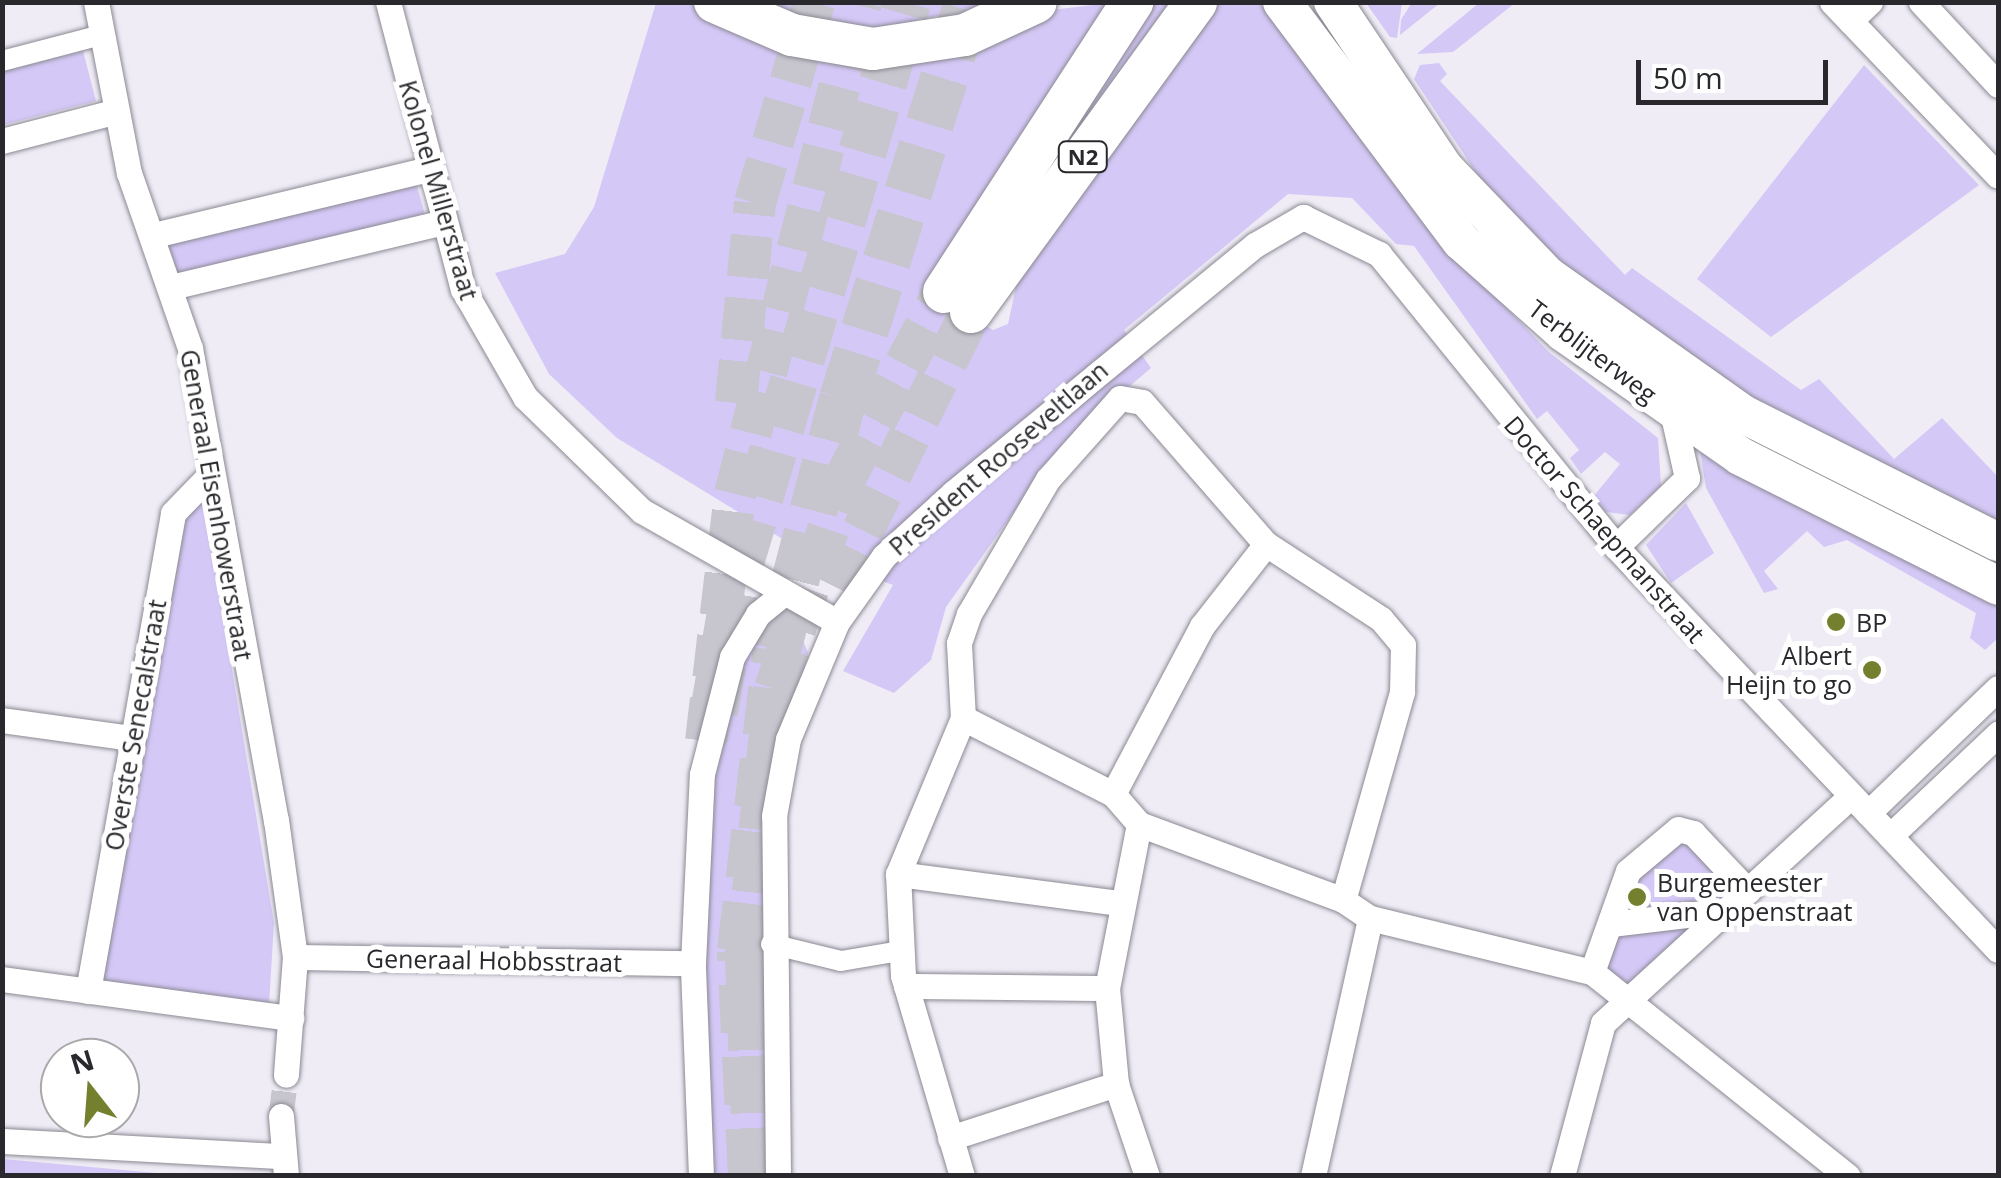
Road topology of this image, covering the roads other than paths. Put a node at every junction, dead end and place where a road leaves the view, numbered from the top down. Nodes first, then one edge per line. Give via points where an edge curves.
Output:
1 (96, 2) edge
2 (388, 2) edge
3 (715, 2) edge
4 (1036, 2) edge
5 (1132, 2) edge
6 (1196, 2) edge
7 (1282, 2) edge
8 (1333, 2) edge
9 (1870, 2) edge
10 (1921, 2) edge
11 (1841, 12) edge
12 (97, 36) junction
13 (2, 61) edge
14 (1998, 84) edge
15 (113, 112) junction
16 (2, 141) edge
17 (429, 169) junction
18 (1998, 176) edge
19 (1290, 221) joint
20 (443, 222) junction
21 (154, 235) junction
22 (170, 287) junction
23 (1672, 411) junction
24 (210, 475) junction
25 (1998, 542) edge
26 (1266, 544) junction
27 (1616, 547) junction
28 (1998, 586) edge
29 (783, 594) junction
30 (837, 622) junction
31 (1998, 688) edge
32 (963, 718) junction
33 (2, 720) edge
34 (1998, 734) edge
35 (132, 738) junction
36 (1113, 794) junction
37 (1860, 804) junction
38 (1140, 824) junction
39 (1890, 836) junction
40 (898, 874) junction
41 (1748, 891) junction
42 (1343, 900) junction
43 (1117, 904) junction
44 (1728, 910) junction
45 (1370, 918) junction
46 (1611, 924) junction
47 (770, 944) junction
48 (1998, 950) edge
49 (900, 951) junction
50 (295, 957) junction
51 (693, 963) junction
52 (1592, 972) junction
53 (2, 979) edge
54 (906, 986) junction
55 (1107, 988) junction
56 (88, 991) junction
57 (1630, 1000) junction
58 (292, 1018) junction
59 (286, 1075) tunnel mouth
60 (1116, 1084) junction
61 (281, 1116) tunnel mouth
62 (950, 1138) junction
63 (2, 1141) edge
64 (283, 1166) edge
65 (701, 1176) edge
66 (778, 1176) edge
67 (962, 1176) edge
68 (1148, 1176) edge
69 (1313, 1176) edge
70 (1562, 1176) edge
71 (1848, 1176) edge

1 - 12 street, Generaal Eisenhowerstraat
2 - 17 street, Kolonel Millerstraat
3 - 4 highway via 792,35 873,48 965,35
5 - 6 highway, N2 via 958,302
7 - 23 main road, Terblijterweg via 1461,241
8 - 25 main road, Terblijterweg via 1444,168 1548,276 1743,414
9 - 11 street
10 - 14 street
11 - 18 street
12 - 13 street
12 - 15 street, Generaal Eisenhowerstraat
15 - 16 street
15 - 21 street, Generaal Eisenhowerstraat
17 - 20 street, Kolonel Millerstraat
17 - 21 street
19 - 27 street, Doctor Schaepmanstraat via 1316,218 1379,254
19 - 30 street, President Rooseveltlaan via 911,529
20 - 22 street
20 - 29 street, Kolonel Millerstraat via 480,326 563,439 681,539
21 - 22 street, Generaal Eisenhowerstraat
22 - 24 street, Generaal Eisenhowerstraat
23 - 27 street via 1687,478
23 - 28 main road, Terblijterweg via 1878,532
24 - 35 street, Overste Senecalstraat via 174,513
24 - 50 street, Generaal Eisenhowerstraat
26 - 32 street via 1130,396 1106,408 1048,479 959,643
26 - 36 street via 1202,626
26 - 42 street via 1382,619 1406,657
27 - 37 street, Doctor Schaepmanstraat
29 - 30 street, Kolonel Millerstraat
29 - 51 street via 748,628 718,696 694,840
30 - 47 street, President Rooseveltlaan via 782,762
31 - 37 street
32 - 36 street
32 - 40 street
33 - 35 street
34 - 39 street
35 - 56 street, Overste Senecalstraat
36 - 38 street
37 - 39 street, Doctor Schaepmanstraat
37 - 41 street
38 - 42 street
38 - 43 street
39 - 48 street, Doctor Schaepmanstraat
40 - 43 street
40 - 49 street
41 - 44 street
41 - 46 street via 1693,833 1678,829 1628,871
42 - 45 street
43 - 55 street
44 - 46 street
44 - 57 street
45 - 52 street
45 - 69 street
46 - 52 street via 1592,953
47 - 49 street via 842,961
47 - 66 street, President Rooseveltlaan
49 - 54 street
50 - 51 street, Generaal Hobbsstraat
50 - 58 street, Generaal Eisenhowerstraat
51 - 65 street
52 - 57 street
53 - 56 street
54 - 55 street
54 - 62 street
55 - 60 street
56 - 58 street
57 - 70 street via 1604,1023 1588,1057
57 - 71 street
58 - 59 street, Generaal Eisenhowerstraat
60 - 62 street
60 - 68 street
61 - 64 street
62 - 67 street
63 - 64 street

